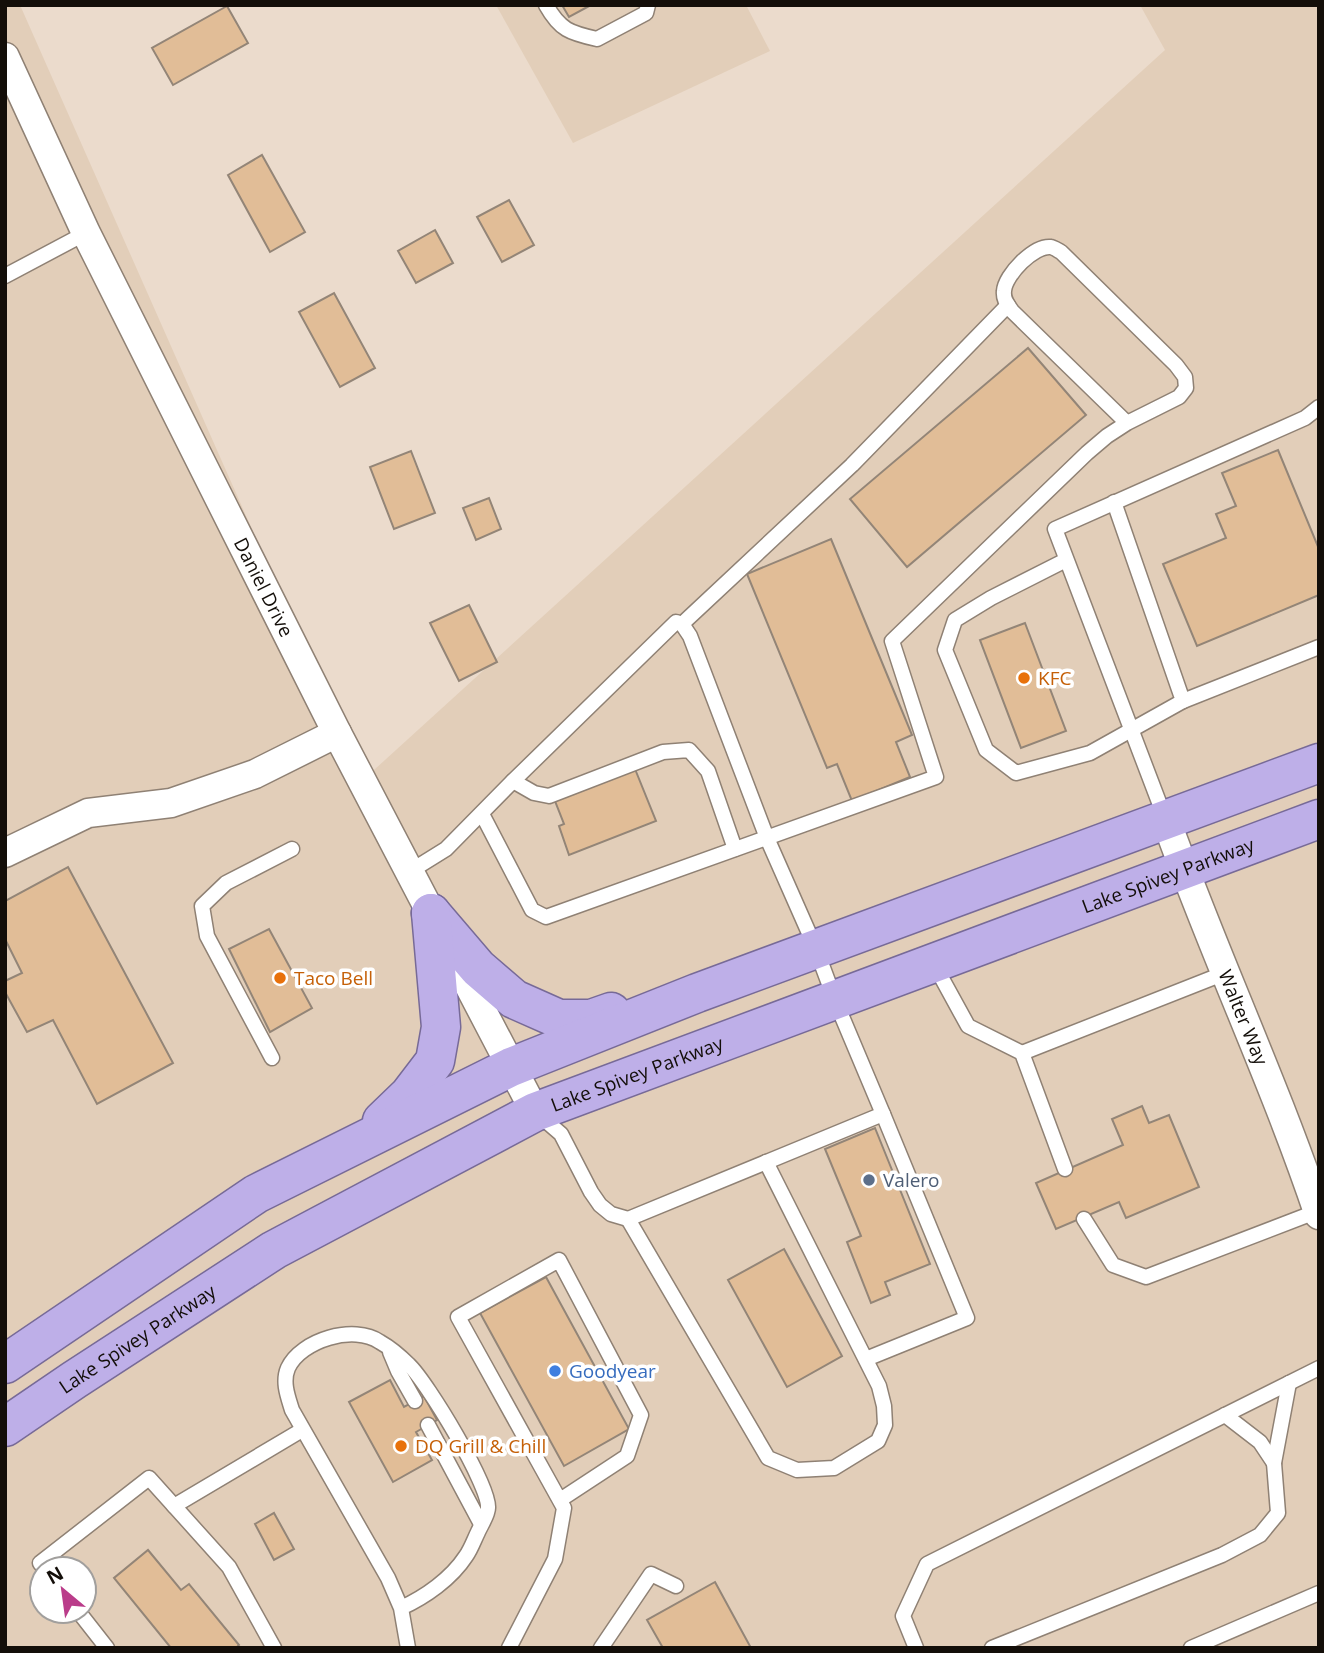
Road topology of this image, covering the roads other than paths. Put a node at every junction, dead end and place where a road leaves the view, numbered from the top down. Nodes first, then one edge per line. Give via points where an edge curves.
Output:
1 (546, 5) edge
2 (648, 5) edge
3 (5, 57) edge
4 (86, 233) junction
5 (5, 276) edge
6 (1008, 305) junction
7 (1316, 414) edge
8 (1127, 423) junction
9 (1114, 502) junction
10 (1066, 561) junction
11 (682, 624) junction
12 (1319, 647) edge
13 (1183, 701) junction
14 (1131, 730) junction
15 (337, 733) junction
16 (1319, 763) edge
17 (513, 781) junction
18 (482, 814) junction
19 (1319, 819) edge
20 (1166, 820) junction
21 (767, 838) junction
22 (292, 849) dead end
23 (735, 849) junction
24 (5, 853) edge
25 (1184, 870) junction
26 (409, 872) junction
27 (431, 913) junction
28 (816, 949) junction
29 (933, 962) junction
30 (1225, 973) junction
31 (750, 974) junction
32 (835, 1000) junction
33 (1022, 1054) junction
34 (272, 1058) dead end
35 (511, 1067) junction
36 (535, 1112) junction
37 (883, 1114) junction
38 (360, 1142) junction
39 (766, 1162) junction
40 (1065, 1169) dead end
41 (1318, 1213) edge
42 (628, 1219) junction
43 (1083, 1219) dead end
44 (389, 1349) junction
45 (866, 1359) junction
46 (5, 1364) edge
47 (1319, 1368) edge
48 (1289, 1383) junction
49 (415, 1401) dead end
50 (1225, 1415) junction
51 (428, 1425) dead end
52 (5, 1427) edge
53 (302, 1430) junction
54 (1274, 1463) junction
55 (560, 1500) junction
56 (174, 1506) junction
57 (481, 1524) junction
58 (50, 1555) edge
59 (676, 1586) dead end
60 (1319, 1593) edge
61 (401, 1608) junction
62 (89, 1625) edge
63 (609, 1644) edge
64 (268, 1645) edge
65 (107, 1648) edge
66 (408, 1648) edge
67 (509, 1648) edge
68 (916, 1648) edge
69 (992, 1648) edge
70 (1191, 1648) edge

1 - 2 lane via 570,33 597,39 646,13
3 - 4 street, Daniel Drive
4 - 5 lane
4 - 15 street, Daniel Drive
6 - 8 lane
6 - 8 lane via 1004,290 1008,279 1030,254 1052,247 1175,365 1185,377 1180,397
6 - 11 lane via 852,465
7 - 9 lane
8 - 21 lane via 1087,453 892,641 936,777
9 - 10 lane via 1055,529
9 - 13 lane
10 - 14 lane
10 - 14 lane via 955,620 945,650 986,750 1016,773 1090,752
11 - 17 lane via 676,622
11 - 21 lane via 691,636
12 - 13 lane
13 - 14 lane
14 - 20 lane
15 - 24 street via 255,774 172,803 88,813
15 - 26 street, Daniel Drive
16 - 20 highway
17 - 18 lane
17 - 23 lane via 549,796 663,752 689,750 708,771
18 - 23 lane via 532,910 546,917
18 - 26 lane via 446,849
19 - 25 highway, Lake Spivey Parkway
20 - 25 street, Walter Way
20 - 28 highway
21 - 23 lane
21 - 28 lane
22 - 34 lane via 226,883 202,906 208,936
25 - 29 highway, Lake Spivey Parkway
25 - 30 street, Walter Way
26 - 27 street, Daniel Drive
27 - 31 highway via 478,968 514,999 559,1019 591,1019 674,989
27 - 35 street, Daniel Drive
27 - 38 highway via 441,1027 435,1060 410,1095
28 - 31 highway
28 - 32 lane
29 - 32 highway, Lake Spivey Parkway
29 - 33 lane via 968,1026
30 - 33 lane
30 - 41 street, Walter Way
31 - 35 highway
32 - 36 highway, Lake Spivey Parkway
32 - 37 lane
33 - 40 lane
35 - 36 street, Daniel Drive
35 - 38 highway
36 - 42 lane via 561,1134 600,1205
36 - 52 highway, Lake Spivey Parkway via 274,1251
37 - 39 lane
37 - 45 lane via 967,1318
38 - 46 highway via 256,1194
39 - 42 lane
39 - 45 lane
41 - 43 lane via 1146,1277 1113,1265
42 - 45 lane via 768,1458 797,1470 834,1468 878,1441 885,1425 884,1406
44 - 49 lane
44 - 53 lane via 362,1335 334,1336 302,1350 286,1370 285,1384
44 - 57 lane via 409,1365 449,1423 486,1494 488,1509
47 - 48 lane
48 - 50 lane
48 - 54 lane
50 - 54 lane via 1260,1441
50 - 68 lane via 928,1564 903,1616
51 - 57 lane
53 - 56 lane
53 - 61 lane
54 - 69 lane via 1278,1513 1260,1535 1222,1555
55 - 55 lane via 458,1317 559,1260 641,1415 627,1455
55 - 67 lane via 564,1508 555,1559
56 - 58 lane via 149,1478
56 - 64 lane via 229,1567
57 - 61 lane via 466,1557 424,1597
59 - 63 lane via 651,1574
60 - 70 lane
61 - 66 lane
62 - 65 lane

